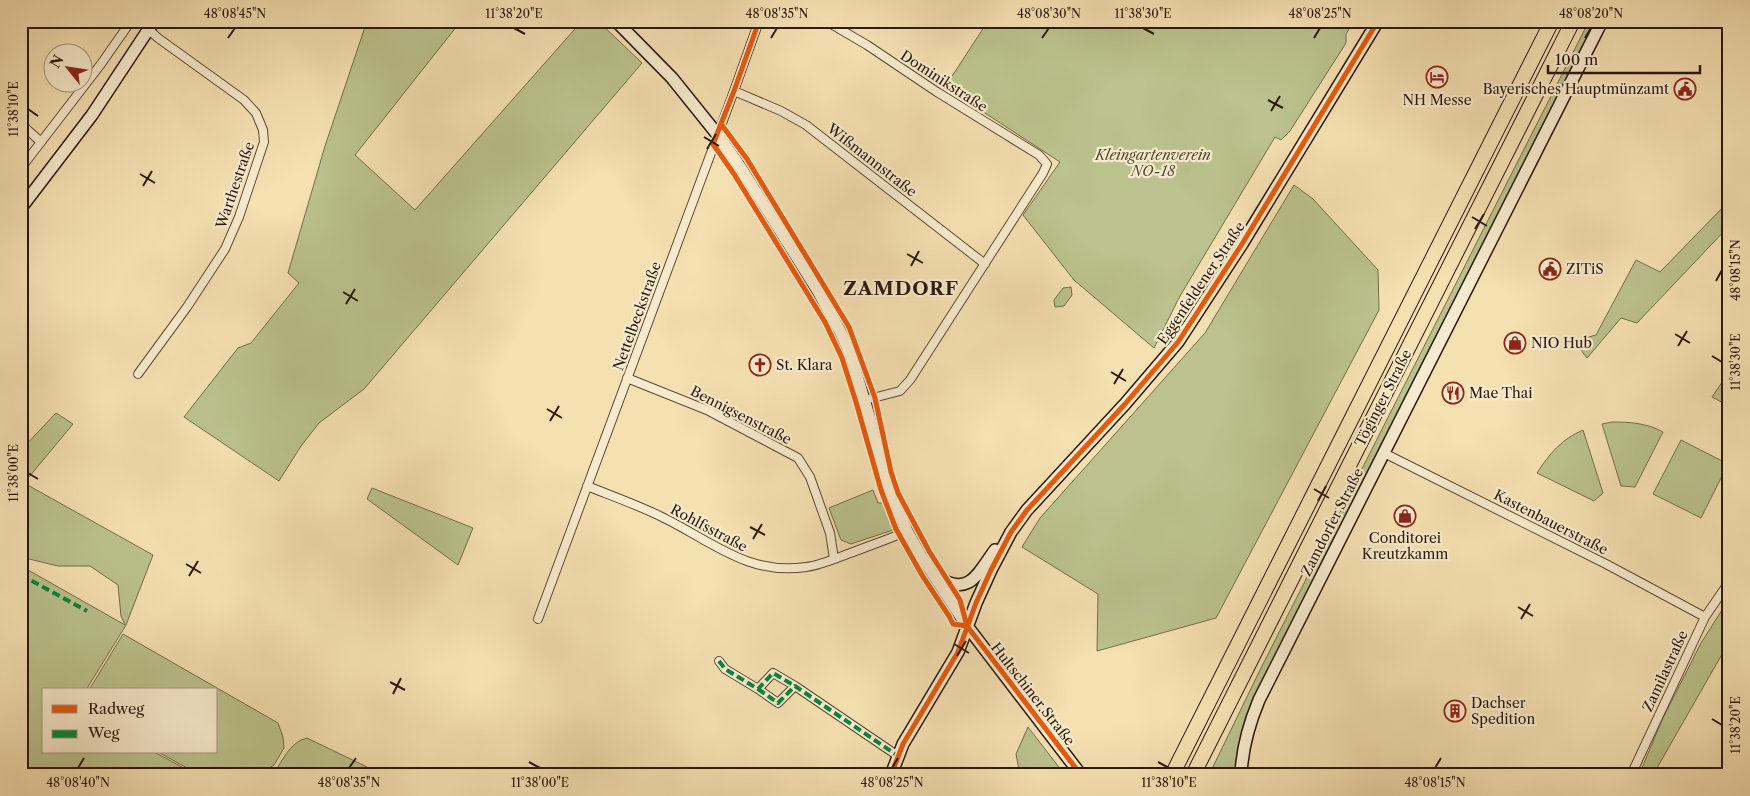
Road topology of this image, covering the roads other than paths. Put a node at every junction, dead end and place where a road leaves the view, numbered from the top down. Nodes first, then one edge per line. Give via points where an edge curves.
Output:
1 (131, 21) edge
2 (139, 21) edge
3 (616, 21) edge
4 (759, 21) edge
5 (826, 21) edge
6 (1378, 21) edge
7 (1552, 21) edge
8 (1573, 21) edge
9 (1602, 21) edge
10 (152, 26) edge
11 (734, 91) junction
12 (21, 124) edge
13 (717, 134) junction
14 (41, 142) junction
15 (21, 168) edge
16 (21, 208) edge
17 (984, 264) junction
18 (138, 374) dead end
19 (627, 378) junction
20 (865, 400) junction
21 (1384, 454) junction
22 (587, 486) junction
23 (907, 531) junction
24 (1011, 532) junction
25 (834, 559) junction
26 (932, 573) junction
27 (1729, 582) edge
28 (1705, 617) junction
29 (538, 619) dead end
30 (967, 626) junction
31 (719, 661) dead end
32 (795, 686) junction
33 (758, 689) junction
34 (898, 756) junction
35 (891, 775) edge
36 (1081, 775) edge
37 (1172, 775) edge
38 (1193, 775) edge
39 (1241, 775) edge
40 (1631, 775) edge

1 - 14 street
2 - 10 street, Warthestraße
3 - 13 street, Hultschiner Straße via 672,78
4 - 11 street, Nettelbeckstraße
5 - 17 street, Dominikstraße via 1039,155 1047,164
6 - 24 street, Eggenfeldener Straße via 1184,335
7 - 37 highway, Töginger Straße
8 - 38 highway, Töginger Straße
9 - 21 street, Zamdorfer Straße
10 - 16 street via 92,115
10 - 18 street, Warthestraße via 244,100 256,113 264,142 225,249
11 - 13 street, Nettelbeckstraße
11 - 17 street, Wißmannstraße via 806,125
12 - 14 street
13 - 19 street, Nettelbeckstraße
13 - 20 street, Hultschiner Straße via 818,291 841,333
14 - 15 street
17 - 20 street via 910,380 900,390
19 - 22 street, Nettelbeckstraße
19 - 25 street, Bennigsenstraße via 707,410 798,458 810,477 830,533
20 - 23 street, Hultschiner Straße via 883,474
21 - 28 street, Kastenbauerstraße
21 - 39 street, Zamdorfer Straße via 1259,700 1245,743
22 - 25 street, Rohlfsstraße via 662,516 750,563 800,568
22 - 29 street, Nettelbeckstraße
23 - 25 street, Rohlfsstraße
23 - 26 street, Hultschiner Straße
24 - 26 street via 973,579 964,585 949,584
24 - 30 street, Eggenfeldener Straße
26 - 30 street, Hultschiner Straße
27 - 28 street, Zamilastraße
28 - 40 street, Zamilastraße
30 - 34 street, Eggenfeldener Straße via 958,652 919,714
30 - 36 street, Hultschiner Straße
31 - 33 street via 725,669
32 - 33 street via 773,673
32 - 33 street via 778,703
32 - 34 street
34 - 35 street, Eggenfeldener Straße

